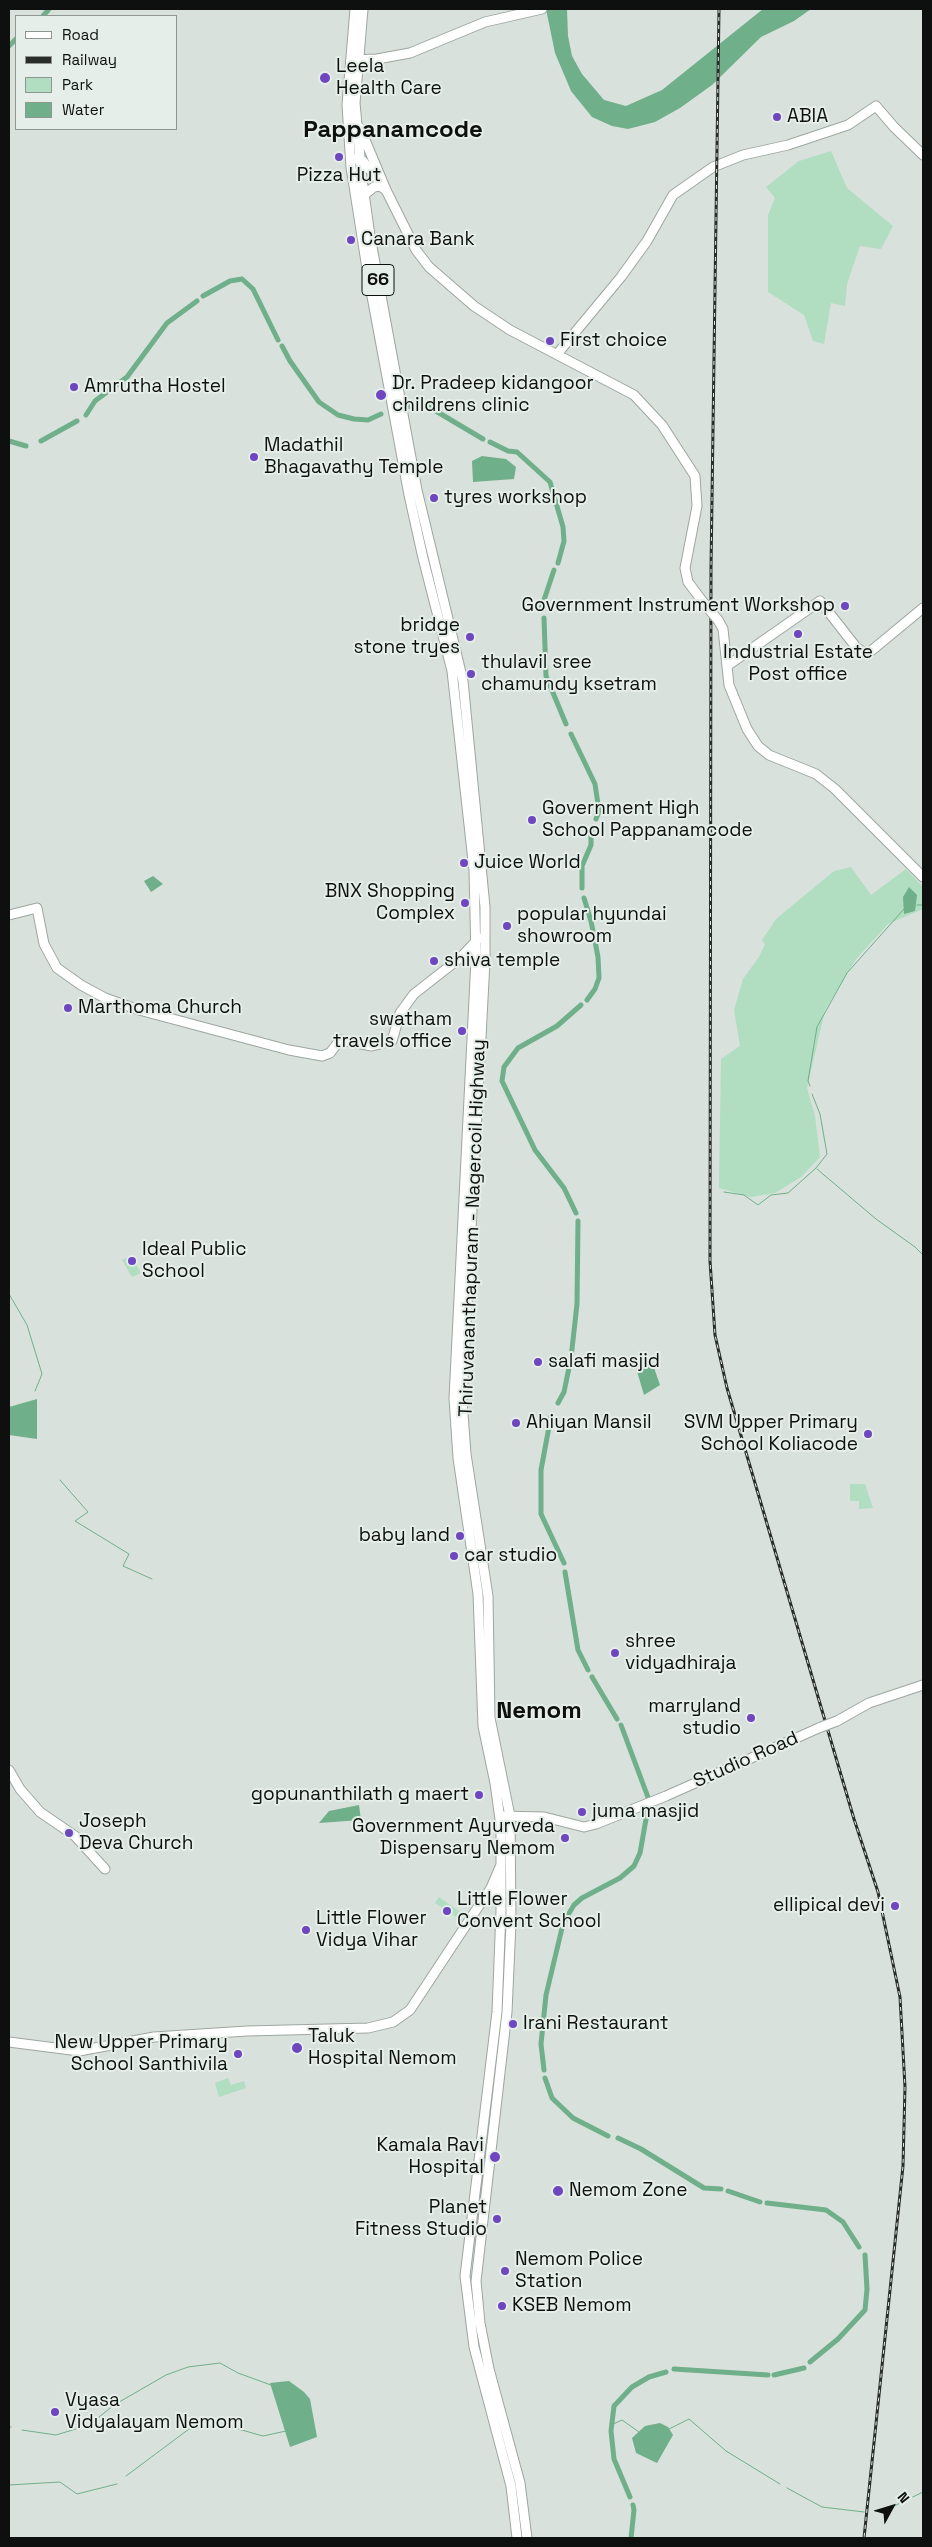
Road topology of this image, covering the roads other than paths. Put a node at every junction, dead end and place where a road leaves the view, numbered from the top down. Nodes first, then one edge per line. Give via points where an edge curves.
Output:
1 (355, 9) edge
2 (363, 9) edge
3 (542, 9) edge
4 (355, 60) junction
5 (356, 113) junction
6 (370, 154) junction
7 (923, 154) edge
8 (355, 157) junction
9 (386, 190) junction
10 (364, 195) junction
11 (558, 354) junction
12 (923, 608) edge
13 (727, 666) junction
14 (923, 877) edge
15 (9, 915) edge
16 (486, 934) junction
17 (477, 940) junction
18 (460, 958) junction
19 (481, 960) junction
20 (923, 1685) edge
21 (9, 1770) edge
22 (500, 1816) junction
23 (510, 1816) junction
24 (501, 1864) junction
25 (105, 1869) dead end
26 (511, 1889) junction
27 (500, 1890) junction
28 (480, 1904) junction
29 (9, 2042) edge
30 (478, 2216) junction
31 (517, 2538) edge
32 (527, 2538) edge

1 - 4 main road, Thiruvananthapuram - Nagercoil Highway
2 - 4 main road, Thiruvananthapuram - Nagercoil Highway / 66
3 - 4 main road via 485,22 410,54
4 - 5 main road, Thiruvananthapuram - Nagercoil Highway / 66
4 - 8 main road, Thiruvananthapuram - Nagercoil Highway via 347,105
5 - 6 main road
5 - 8 main road, Thiruvananthapuram - Nagercoil Highway / 66
6 - 8 main road
6 - 9 main road
7 - 11 main road via 876,106 848,126 743,155 713,167 673,195 647,241 621,277
8 - 9 main road via 363,161
8 - 10 main road, Thiruvananthapuram - Nagercoil Highway / 66
8 - 17 main road, Thiruvananthapuram - Nagercoil Highway via 368,275 409,495 452,671 471,826
9 - 10 main road via 374,187
9 - 11 main road via 416,250 429,266 474,306 510,330
10 - 16 main road, Thiruvananthapuram - Nagercoil Highway / 66 via 420,502 463,681
11 - 13 main road, bridge via 639,398 662,425 695,476 697,506 685,568 688,582 723,629
12 - 13 main road via 871,651 864,652 856,647 820,601
13 - 14 main road via 729,685 739,712 758,746 768,755 816,774 835,789
15 - 18 main road via 37,908 44,944 57,968 105,998 139,1010 322,1056 330,1053 340,1040 372,1046 392,1041 400,1013 414,994
16 - 17 main road
16 - 19 main road, Thiruvananthapuram - Nagercoil Highway
17 - 18 main road
17 - 19 main road, Thiruvananthapuram - Nagercoil Highway
18 - 19 main road
19 - 22 main road, Thiruvananthapuram - Nagercoil Highway via 454,1398 458,1458 478,1594 483,1726
19 - 23 main road, Thiruvananthapuram - Nagercoil Highway via 462,1400 466,1454 488,1596 490,1718
20 - 23 main road, Studio Road, bridge via 869,1703 837,1721 596,1824 584,1827 544,1817
21 - 25 main road via 40,1812 75,1836
22 - 23 main road, Studio Road
22 - 24 main road, Thiruvananthapuram - Nagercoil Highway
23 - 26 main road, Thiruvananthapuram - Nagercoil Highway
24 - 27 main road, Thiruvananthapuram - Nagercoil Highway
24 - 28 main road
26 - 27 main road
26 - 30 main road, Thiruvananthapuram - Nagercoil Highway via 507,2012
27 - 28 main road
27 - 30 main road, Thiruvananthapuram - Nagercoil Highway via 500,1969
28 - 29 main road via 410,2010 393,2022 368,2028 154,2037 79,2051
30 - 31 main road, Thiruvananthapuram - Nagercoil Highway via 465,2267 467,2298 479,2373 511,2486
30 - 32 main road, Thiruvananthapuram - Nagercoil Highway via 476,2267 480,2323 520,2483

